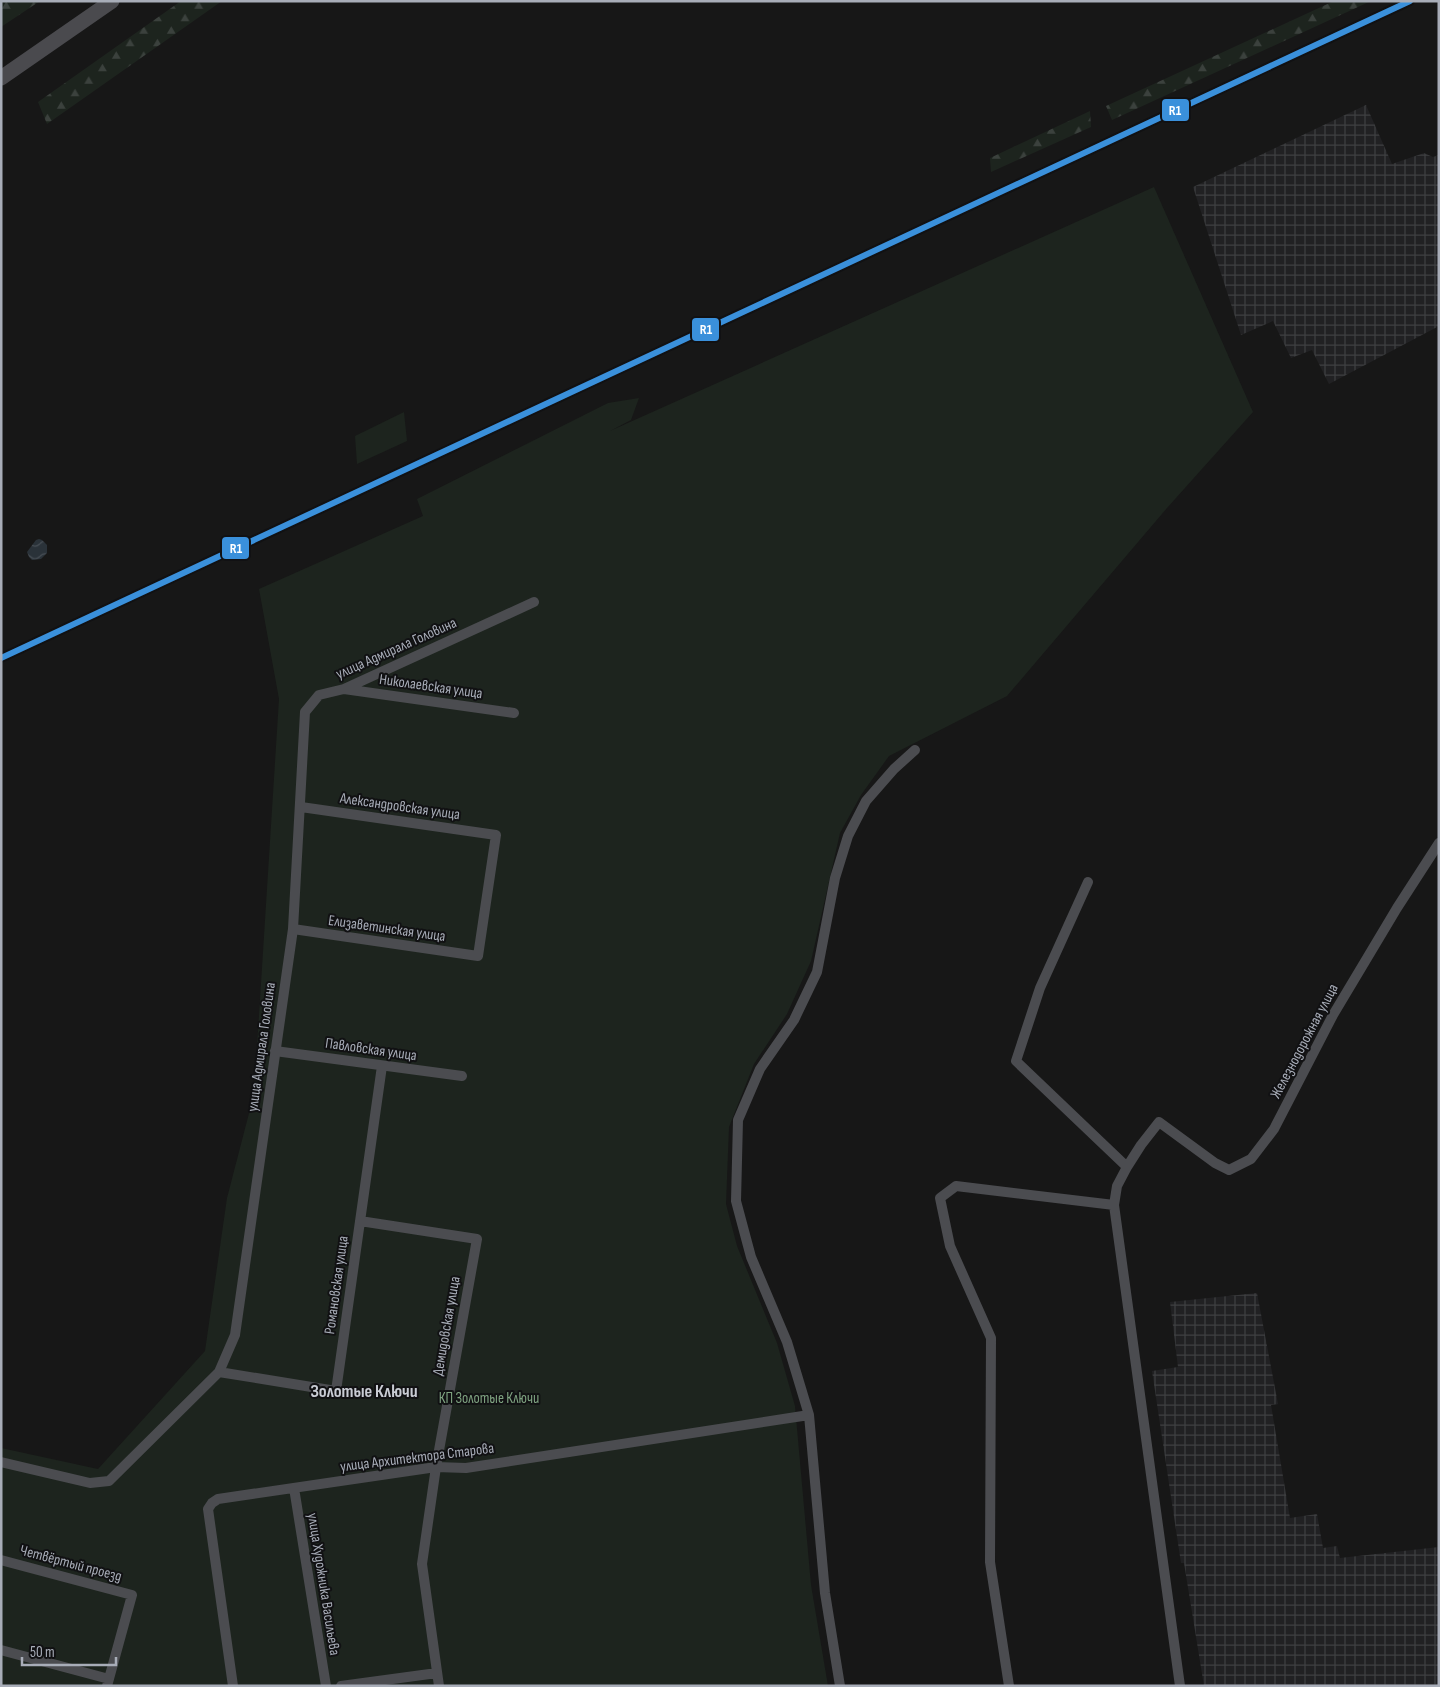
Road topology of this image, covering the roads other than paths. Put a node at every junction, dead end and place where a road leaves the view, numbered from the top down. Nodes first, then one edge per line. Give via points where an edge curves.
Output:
1 (112, 1) edge
2 (1, 78) edge
3 (534, 602) dead end
4 (344, 689) junction
5 (514, 713) dead end
6 (915, 750) dead end
7 (301, 807) junction
8 (1439, 843) edge
9 (1088, 882) dead end
10 (293, 930) junction
11 (478, 956) joint
12 (275, 1051) junction
13 (382, 1066) junction
14 (462, 1076) dead end
15 (1127, 1167) junction
16 (1114, 1205) junction
17 (360, 1221) junction
18 (219, 1372) junction
19 (810, 1415) junction
20 (1, 1462) edge
21 (436, 1467) junction
22 (294, 1488) junction
23 (1, 1560) edge
24 (1, 1650) edge
25 (437, 1673) junction
26 (108, 1682) edge
27 (233, 1686) edge
28 (326, 1686) edge
29 (341, 1686) edge
30 (439, 1686) edge
31 (840, 1686) edge
32 (1009, 1686) edge
33 (1180, 1686) edge

1 - 2 main road
3 - 4 street, улица Адмирала Головина
4 - 5 street, Николаевская улица
4 - 7 street, улица Адмирала Головина via 319,695 305,712
6 - 19 street via 866,801 848,836 835,878 817,972 794,1020 760,1069 738,1120 736,1201 751,1257 787,1342
7 - 10 street, улица Адмирала Головина
7 - 11 street, Александровская улица via 496,835
8 - 15 street, Железнодорожная улица via 1333,1015 1274,1128 1250,1159 1229,1170 1159,1122
9 - 15 street via 1040,988 1016,1061
10 - 11 street, Елизаветинская улица
10 - 12 street, улица Адмирала Головина
12 - 13 street, Павловская улица
12 - 18 street, улица Адмирала Головина via 235,1335
13 - 14 street, Павловская улица
13 - 17 street, Романовская улица
15 - 16 street via 1117,1186
16 - 32 street via 956,1186 940,1198 950,1246 991,1338 990,1562
16 - 33 street
17 - 18 street, Романовская улица via 336,1391
17 - 21 street, Демидовская улица via 477,1239
18 - 20 street, улица Адмирала Головина via 109,1481 90,1483
19 - 21 street, улица Архитектора Старова via 466,1468
19 - 31 street via 825,1593
21 - 22 street, улица Архитектора Старова
21 - 25 street, Демидовская улица via 422,1564
22 - 27 street, улица Архитектора Старова via 218,1499 208,1510
22 - 28 street, улица Художника Васильева
23 - 26 street, Четвёртый проезд via 132,1595
24 - 26 street
25 - 29 street
25 - 30 street, Демидовская улица

